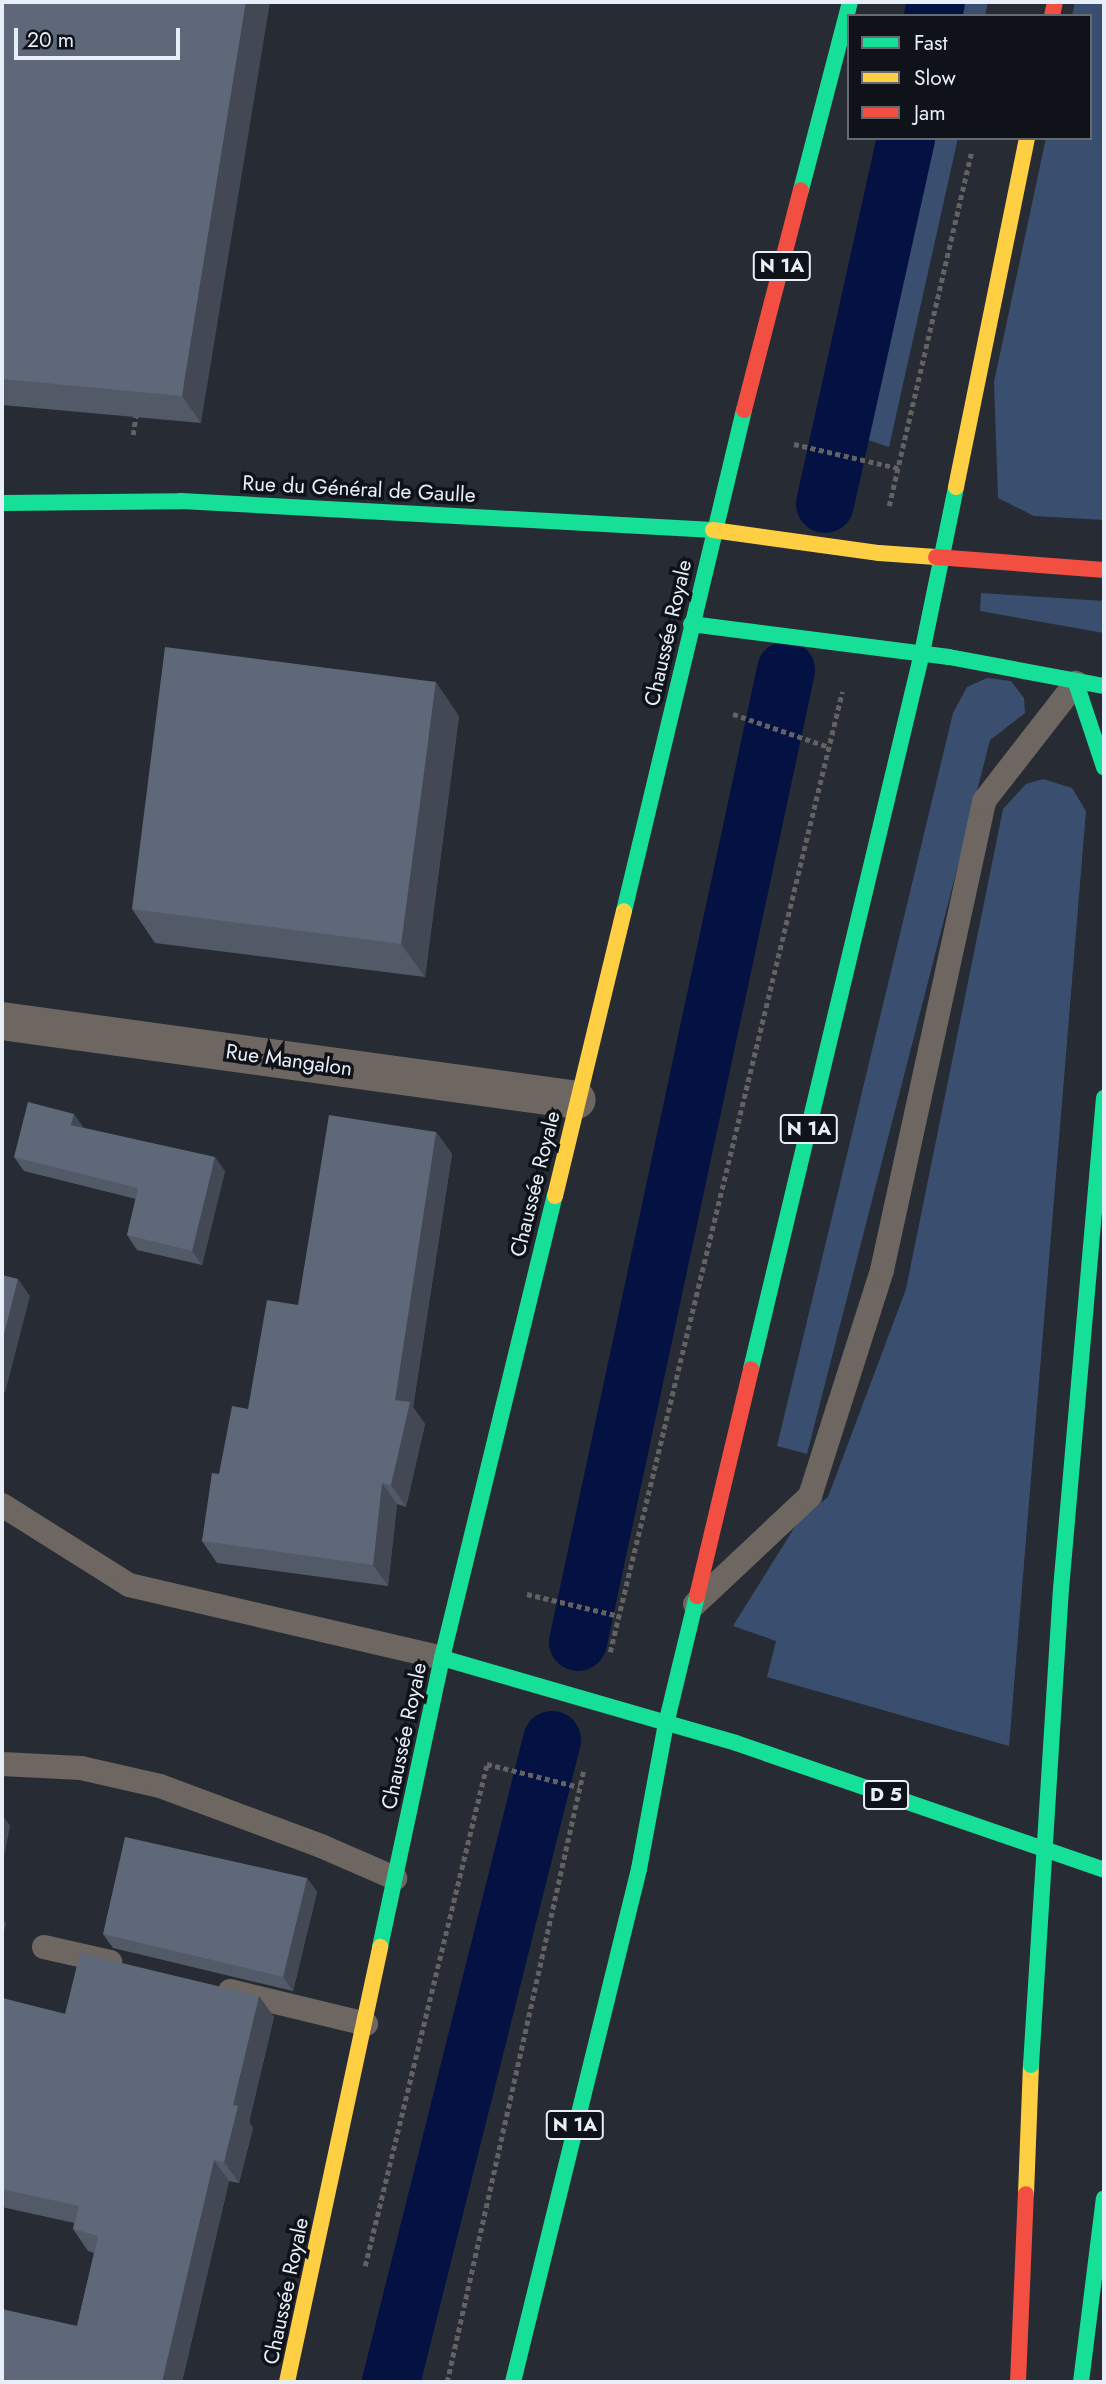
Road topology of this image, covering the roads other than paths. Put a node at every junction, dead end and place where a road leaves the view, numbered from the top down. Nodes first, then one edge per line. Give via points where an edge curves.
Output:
1 (850, 2) edge
2 (1027, 140) edge
3 (2, 503) edge
4 (713, 530) junction
5 (942, 555) junction
6 (1104, 570) edge
7 (691, 624) junction
8 (922, 653) junction
9 (1076, 683) junction
10 (1104, 686) edge
11 (1104, 768) edge
12 (2, 1021) edge
13 (1104, 1098) edge
14 (577, 1100) junction
15 (2, 1505) edge
16 (695, 1605) junction
17 (442, 1658) junction
18 (666, 1724) junction
19 (2, 1764) edge
20 (1104, 1870) edge
21 (395, 1878) junction
22 (44, 1947) dead end
23 (138, 1969) edge
24 (205, 1985) edge
25 (366, 2024) junction
26 (1104, 2200) edge
27 (288, 2382) edge
28 (513, 2382) edge
29 (1017, 2382) edge
30 (1081, 2382) edge

1 - 4 main road, Chaussée Royale / N 1A
2 - 5 main road, N 1A
3 - 4 main road, Rue du Général de Gaulle via 181,501
4 - 5 main road, Rue du Général de Gaulle via 879,553
4 - 7 main road, Chaussée Royale / N 1A
5 - 6 main road, Rue du Général de Gaulle
5 - 8 main road, N 1A
7 - 8 main road
7 - 14 main road, Chaussée Royale / N 1A
8 - 9 main road
8 - 16 main road, N 1A
9 - 10 main road
9 - 11 main road
9 - 16 lane via 984,802 882,1270 810,1496
12 - 14 street, Rue Mangalon
13 - 29 main road, bridge via 1061,1589 1031,2065
14 - 17 main road, Chaussée Royale / N 1A
15 - 17 lane via 129,1585
16 - 18 main road, N 1A
17 - 18 main road
17 - 21 main road, Chaussée Royale / N 1A
18 - 20 main road, D 5 via 736,1743
18 - 28 main road, N 1A via 639,1869
19 - 21 lane via 81,1769 160,1786
21 - 25 main road, Chaussée Royale / N 1A
22 - 23 lane
24 - 25 lane
25 - 27 main road, Chaussée Royale / N 1A
26 - 30 main road

